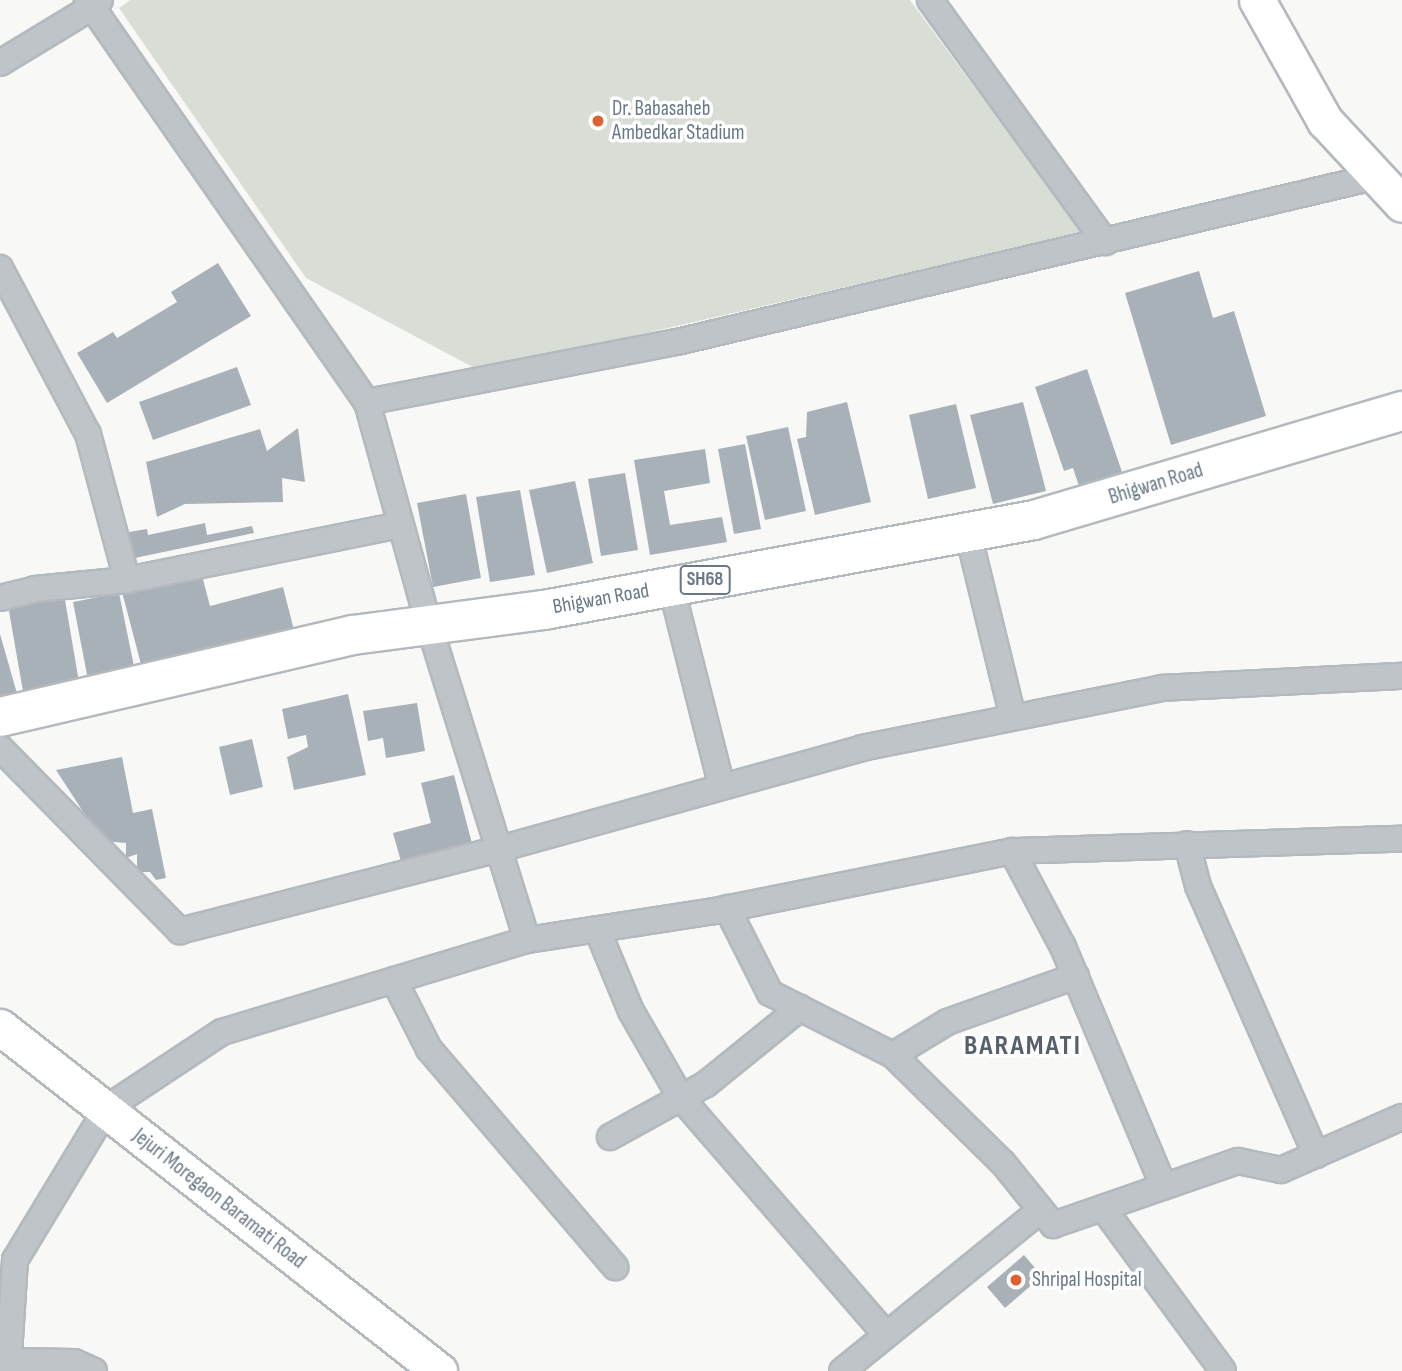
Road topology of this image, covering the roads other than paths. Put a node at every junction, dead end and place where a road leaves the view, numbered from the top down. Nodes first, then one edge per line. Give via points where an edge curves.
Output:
1 (930, 0) edge
2 (1257, 0) edge
3 (93, 2) edge
4 (0, 64) edge
5 (1378, 176) junction
6 (1402, 204) edge
7 (1105, 242) junction
8 (0, 268) edge
9 (367, 402) junction
10 (1402, 411) edge
11 (401, 525) junction
12 (968, 533) junction
13 (127, 580) junction
14 (671, 586) junction
15 (0, 598) edge
16 (429, 625) junction
17 (1402, 676) edge
18 (0, 717) edge
19 (1013, 718) junction
20 (0, 748) edge
21 (722, 787) junction
22 (1402, 839) edge
23 (1187, 844) junction
24 (499, 849) junction
25 (1012, 851) junction
26 (727, 908) junction
27 (597, 929) junction
28 (527, 940) junction
29 (1076, 976) junction
30 (394, 980) junction
31 (800, 1008) junction
32 (0, 1027) edge
33 (893, 1055) junction
34 (681, 1098) junction
35 (107, 1108) junction
36 (1402, 1117) edge
37 (610, 1138) dead end
38 (1316, 1155) junction
39 (1164, 1187) junction
40 (1103, 1208) junction
41 (1038, 1212) junction
42 (615, 1267) dead end
43 (886, 1335) junction
44 (8, 1366) edge
45 (94, 1371) edge
46 (439, 1371) edge
47 (842, 1371) edge
48 (1223, 1371) edge

1 - 7 street
2 - 5 street via 1325,121
3 - 4 street
3 - 9 street
5 - 6 street
5 - 7 street
7 - 9 street via 677,342
8 - 13 street via 89,434
9 - 11 street
10 - 12 main road, Bhigwan Road / SH68 via 1034,520
11 - 13 street
11 - 16 street
12 - 14 main road, Bhigwan Road / SH68
12 - 19 street
13 - 15 street via 34,589
14 - 16 main road, Bhigwan Road / SH68
14 - 21 street
16 - 18 main road, Bhigwan Road / SH68 via 353,635
16 - 24 street
17 - 19 street via 1162,688
19 - 21 street via 862,748
20 - 24 street via 180,931
21 - 24 street
22 - 23 street
23 - 25 street
23 - 38 street via 1198,886
24 - 28 street
25 - 26 street
25 - 29 street
26 - 27 street
26 - 31 street via 770,993
27 - 28 street
27 - 34 street via 631,1011
28 - 30 street
29 - 33 street via 947,1022
29 - 39 street
30 - 35 street via 222,1032
30 - 42 street via 429,1049
31 - 33 street
31 - 34 street via 706,1084
32 - 35 street, Jejuri Moregaon Baramati Road
33 - 41 street via 1003,1163
34 - 37 street
34 - 43 street
35 - 44 street via 15,1261
35 - 46 street, Jejuri Moregaon Baramati Road
36 - 38 street
38 - 39 street via 1281,1170 1238,1161
39 - 40 street
40 - 41 street via 1053,1225
40 - 48 street
41 - 43 street
43 - 47 street
44 - 45 street via 74,1363

